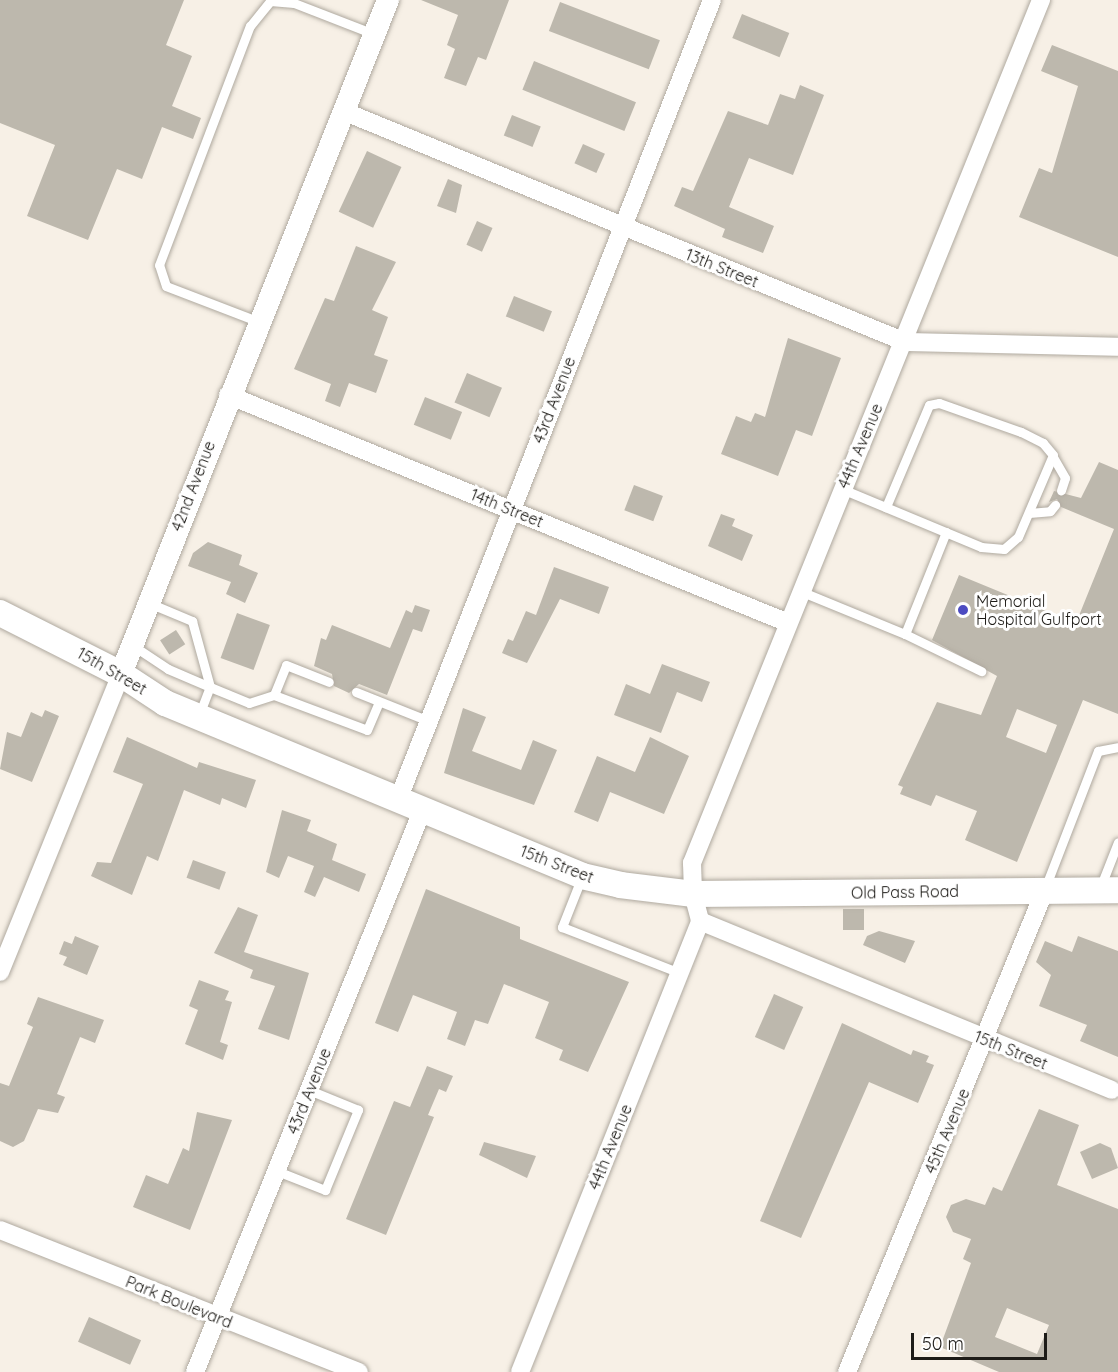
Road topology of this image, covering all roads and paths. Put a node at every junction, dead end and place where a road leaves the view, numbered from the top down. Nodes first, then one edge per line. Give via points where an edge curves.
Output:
1 (388, 0) edge
2 (712, 0) edge
3 (1041, 0) edge
4 (374, 34) junction
5 (343, 111) junction
6 (622, 227) junction
7 (257, 321) junction
8 (905, 342) junction
9 (1118, 347) edge
10 (228, 395) junction
11 (1053, 456) junction
12 (842, 489) junction
13 (1061, 490) dead end
14 (1055, 505) dead end
15 (886, 507) junction
16 (511, 510) junction
17 (1029, 513) junction
18 (946, 532) junction
19 (799, 590) junction
20 (148, 603) junction
21 (0, 613) edge
22 (786, 622) junction
23 (905, 634) junction
24 (132, 645) junction
25 (981, 671) dead end
26 (121, 674) junction
27 (329, 682) dead end
28 (210, 687) junction
29 (356, 692) dead end
30 (274, 695) junction
31 (379, 702) junction
32 (198, 717) junction
33 (429, 721) junction
34 (1118, 747) edge
35 (398, 800) junction
36 (422, 810) junction
37 (1118, 842) edge
38 (582, 876) junction
39 (1045, 890) junction
40 (1109, 890) edge
41 (693, 894) junction
42 (700, 921) junction
43 (1, 966) edge
44 (680, 973) junction
45 (986, 1040) junction
46 (309, 1090) junction
47 (1112, 1090) dead end
48 (277, 1171) junction
49 (0, 1230) edge
50 (218, 1318) junction
51 (195, 1372) edge
52 (359, 1372) edge
53 (520, 1372) edge
54 (847, 1372) edge

1 - 4 street, 42nd Avenue
2 - 6 street, 43rd Avenue
3 - 8 street, 44th Avenue
4 - 5 street, 42nd Avenue
4 - 7 lane via 294,3 270,1 250,26 159,265 166,286
5 - 6 street, 13th Street
5 - 7 street, 42nd Avenue
6 - 8 street, 13th Street
6 - 16 street, 43rd Avenue
7 - 10 street, 42nd Avenue
8 - 9 street, 13th Street
8 - 12 street, 44th Avenue
10 - 16 street, 14th Street
10 - 20 street, 42nd Avenue
11 - 13 lane via 1065,478
11 - 15 lane via 1022,432 939,403 929,405
11 - 17 lane
12 - 15 lane
12 - 19 street, 44th Avenue
14 - 17 lane via 1050,511
15 - 18 lane
16 - 22 street, 14th Street
16 - 33 street, 43rd Avenue
17 - 18 lane via 1018,537 1004,549
18 - 23 lane
19 - 22 street, 44th Avenue
19 - 23 lane
20 - 24 street, 42nd Avenue
20 - 28 lane via 192,621
21 - 26 main road, 15th Street
22 - 41 street, 44th Avenue via 692,863
23 - 25 lane
24 - 26 street, 42nd Avenue
24 - 28 lane via 168,669
26 - 32 main road, 15th Street
26 - 43 street, 42nd Avenue
27 - 30 lane via 286,665
28 - 30 lane via 249,703
28 - 32 lane
29 - 31 lane
30 - 31 lane via 367,730
31 - 33 lane
32 - 35 main road, 15th Street
33 - 35 street, 43rd Avenue
34 - 39 lane via 1098,751
35 - 36 main road, 15th Street
36 - 38 main road, 15th Street
36 - 46 street, 43rd Avenue
37 - 40 lane
38 - 41 main road, 15th Street
38 - 44 lane via 562,927
39 - 40 main road, Old Pass Road
39 - 41 main road, Old Pass Road
39 - 45 street, 45th Avenue
41 - 42 street
42 - 44 street, 44th Avenue
42 - 45 street, 15th Street
44 - 53 street, 44th Avenue
45 - 47 street, 15th Street
45 - 54 street, 45th Avenue
46 - 48 street, 43rd Avenue
46 - 48 lane via 358,1110 325,1190
48 - 50 street, 43rd Avenue
49 - 50 street, Park Boulevard
50 - 51 street, 43rd Avenue
50 - 52 street, Park Boulevard

